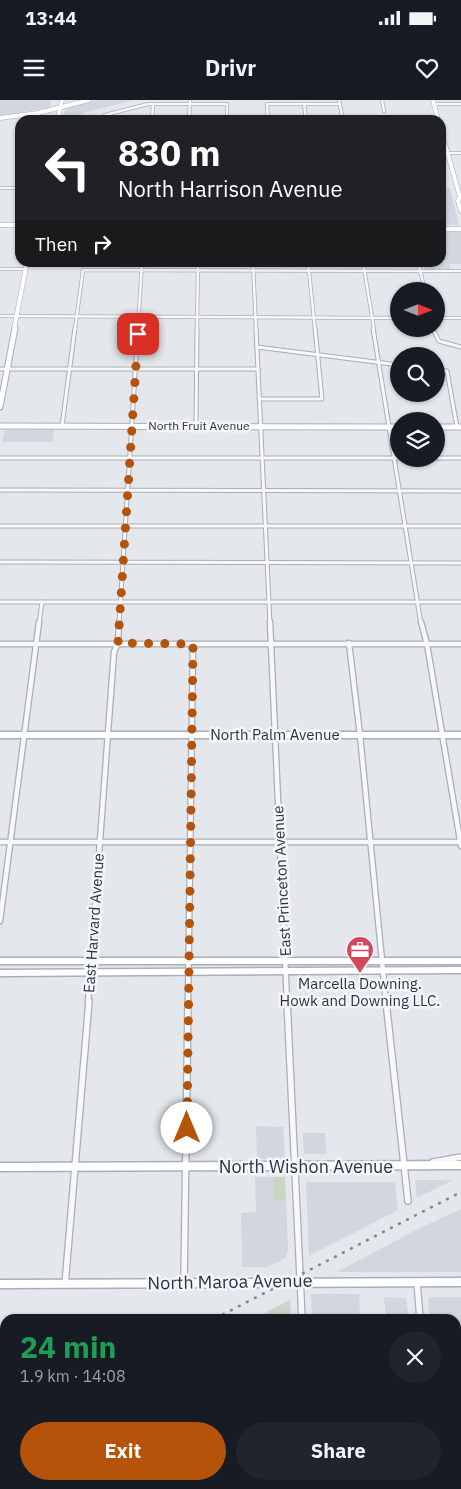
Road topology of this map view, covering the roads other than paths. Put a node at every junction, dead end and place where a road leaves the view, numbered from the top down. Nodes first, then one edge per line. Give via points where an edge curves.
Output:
1 (62, 100) edge
2 (82, 100) edge
3 (89, 100) edge
4 (339, 100) edge
5 (382, 100) edge
6 (189, 102) edge
7 (434, 102) edge
8 (153, 104) junction
9 (304, 104) junction
10 (340, 104) junction
11 (461, 104) edge
12 (61, 107) junction
13 (54, 108) junction
14 (384, 111) dead end
15 (25, 115) edge
16 (53, 115) edge
17 (59, 115) edge
18 (105, 115) edge
19 (152, 115) edge
20 (189, 115) edge
21 (227, 115) edge
22 (267, 115) edge
23 (305, 115) edge
24 (342, 115) edge
25 (437, 115) edge
26 (15, 116) edge
27 (0, 118) edge
28 (446, 146) edge
29 (448, 153) junction
30 (461, 153) edge
31 (0, 188) edge
32 (15, 188) edge
33 (459, 189) edge
34 (460, 198) edge
35 (461, 212) edge
36 (0, 226) edge
37 (15, 226) edge
38 (446, 228) edge
39 (461, 228) edge
40 (309, 267) edge
41 (364, 267) edge
42 (419, 267) edge
43 (0, 269) edge
44 (26, 269) joint
45 (142, 270) junction
46 (198, 270) junction
47 (253, 270) junction
48 (309, 270) junction
49 (365, 270) junction
50 (420, 270) junction
51 (461, 271) edge
52 (423, 282) edge
53 (0, 316) edge
54 (17, 316) junction
55 (76, 316) junction
56 (139, 317) junction
57 (197, 317) junction
58 (256, 317) junction
59 (314, 317) junction
60 (372, 318) junction
61 (390, 318) edge
62 (445, 318) edge
63 (461, 318) edge
64 (435, 338) edge
65 (257, 347) junction
66 (461, 347) edge
67 (317, 355) junction
68 (380, 363) junction
69 (390, 364) edge
70 (0, 369) edge
71 (7, 369) junction
72 (70, 369) junction
73 (135, 369) junction
74 (196, 369) junction
75 (258, 369) junction
76 (445, 371) edge
77 (259, 399) junction
78 (0, 407) edge
79 (0, 426) edge
80 (62, 426) junction
81 (131, 426) junction
82 (196, 426) junction
83 (260, 426) junction
84 (390, 427) joint
85 (445, 427) edge
86 (459, 427) edge
87 (0, 458) edge
88 (130, 458) junction
89 (262, 458) junction
90 (390, 458) edge
91 (445, 458) edge
92 (461, 458) edge
93 (398, 467) edge
94 (0, 490) edge
95 (127, 491) junction
96 (264, 491) junction
97 (400, 491) junction
98 (461, 491) edge
99 (124, 525) junction
100 (265, 525) junction
101 (0, 526) edge
102 (405, 526) junction
103 (461, 526) edge
104 (0, 562) edge
105 (123, 562) junction
106 (267, 563) junction
107 (412, 563) junction
108 (461, 563) edge
109 (269, 601) junction
110 (0, 602) edge
111 (42, 602) junction
112 (121, 602) junction
113 (417, 602) junction
114 (461, 602) edge
115 (118, 643) junction
116 (350, 643) junction
117 (0, 644) edge
118 (36, 644) junction
119 (193, 644) junction
120 (270, 644) junction
121 (427, 644) junction
122 (461, 644) edge
123 (25, 734) junction
124 (0, 735) edge
125 (108, 735) junction
126 (360, 735) junction
127 (442, 735) junction
128 (461, 735) edge
129 (191, 736) junction
130 (275, 736) junction
131 (370, 841) junction
132 (0, 842) edge
133 (10, 842) junction
134 (100, 842) junction
135 (190, 842) junction
136 (280, 842) junction
137 (461, 842) edge
138 (461, 846) edge
139 (0, 921) edge
140 (0, 961) edge
141 (92, 961) junction
142 (189, 961) junction
143 (286, 961) junction
144 (382, 961) junction
145 (461, 961) edge
146 (383, 969) junction
147 (189, 970) junction
148 (286, 970) junction
149 (461, 970) edge
150 (91, 972) junction
151 (0, 973) edge
152 (461, 1157) edge
153 (294, 1166) junction
154 (404, 1166) junction
155 (416, 1166) junction
156 (461, 1166) edge
157 (0, 1167) edge
158 (75, 1167) junction
159 (186, 1167) junction
160 (408, 1201) dead end
161 (300, 1282) junction
162 (417, 1282) junction
163 (461, 1282) edge
164 (184, 1283) junction
165 (0, 1284) edge
166 (65, 1285) junction
167 (302, 1314) edge
168 (420, 1314) edge

1 - 2 main road
1 - 12 main road
2 - 12 main road
3 - 12 main road
4 - 10 street
5 - 14 street
6 - 8 street
6 - 20 street
6 - 21 street via 227,104
7 - 11 street
7 - 25 main road
8 - 18 street
8 - 19 street
9 - 10 street
9 - 22 street via 266,104
9 - 23 street
10 - 24 street
12 - 13 main road
12 - 17 main road
13 - 15 main road
13 - 16 main road
26 - 27 main road
28 - 29 main road
29 - 30 street
29 - 33 main road
31 - 32 street
33 - 34 main road
34 - 35 main road
36 - 37 main road
38 - 39 main road
40 - 48 street
41 - 49 street
42 - 50 street
43 - 44 street
44 - 54 main road
45 - 46 street
45 - 55 street via 83,270
45 - 56 street, East Harvard Avenue
46 - 47 street
46 - 57 street
47 - 48 street
47 - 58 street, East Princeton Avenue
48 - 49 street
48 - 59 street
49 - 50 street
49 - 60 street
50 - 51 street
50 - 52 street
53 - 54 street
54 - 55 street
54 - 71 main road
55 - 56 street
55 - 72 street
56 - 57 street
56 - 73 street, East Harvard Avenue
57 - 58 street
57 - 74 street
58 - 59 street
58 - 65 street, East Princeton Avenue
59 - 60 street
59 - 67 street
60 - 61 street
60 - 68 street
62 - 63 street
64 - 66 street
65 - 67 street
65 - 75 street, East Princeton Avenue
67 - 68 street
67 - 77 street via 322,399
68 - 69 street
68 - 84 street
70 - 71 street
71 - 72 street
71 - 78 main road
72 - 73 street
72 - 80 street
73 - 74 street
73 - 81 street, East Harvard Avenue
74 - 75 street
74 - 82 street
75 - 77 street, East Princeton Avenue
76 - 86 street
77 - 83 street, East Princeton Avenue
79 - 80 main road, North Fruit Avenue
80 - 81 main road, North Fruit Avenue
81 - 82 main road, North Fruit Avenue
81 - 88 street, East Harvard Avenue
82 - 83 main road, North Fruit Avenue
83 - 84 main road, North Fruit Avenue
83 - 89 street, East Princeton Avenue
85 - 86 main road
87 - 88 street
88 - 89 street
88 - 95 street, East Harvard Avenue
89 - 90 street
89 - 96 street, East Princeton Avenue
91 - 92 street
93 - 97 street
94 - 95 street
95 - 96 street
95 - 99 street, East Harvard Avenue
96 - 97 street
96 - 100 street, East Princeton Avenue
97 - 98 street
97 - 102 street
99 - 100 street
99 - 101 street
99 - 105 street, East Harvard Avenue
100 - 102 street
100 - 106 street, East Princeton Avenue
102 - 103 street
102 - 107 street
104 - 105 street
105 - 106 street
105 - 112 street, East Harvard Avenue
106 - 107 street
106 - 109 street, East Princeton Avenue
107 - 108 street
107 - 113 street
109 - 112 street
109 - 113 street
109 - 120 street, East Princeton Avenue
110 - 111 street
111 - 112 street
111 - 118 street
112 - 115 street, East Harvard Avenue
113 - 114 street
113 - 121 street
115 - 118 street
115 - 119 street
115 - 125 street, East Harvard Avenue via 114,652
116 - 120 street
116 - 121 street
116 - 126 street
117 - 118 street
118 - 123 street
119 - 120 street
119 - 129 street
120 - 130 street, East Princeton Avenue
121 - 122 street
121 - 127 street
123 - 124 main road, North Palm Avenue
123 - 125 main road, North Palm Avenue
123 - 133 street
125 - 129 main road, North Palm Avenue
125 - 134 street, East Harvard Avenue
126 - 127 main road, North Palm Avenue
126 - 130 main road, North Palm Avenue
126 - 131 street
127 - 128 main road, North Palm Avenue
127 - 137 street
129 - 130 main road, North Palm Avenue
129 - 135 street
130 - 136 street, East Princeton Avenue
131 - 136 street
131 - 137 street
131 - 144 street
132 - 133 street
133 - 134 street
133 - 139 street
134 - 135 street
134 - 141 street, East Harvard Avenue
135 - 136 street
135 - 142 street
136 - 143 street, East Princeton Avenue
137 - 138 street
140 - 141 main road
141 - 142 main road
141 - 150 street, East Harvard Avenue
142 - 143 main road
142 - 147 street
143 - 144 main road
143 - 148 street, East Princeton Avenue
144 - 145 main road
144 - 146 street
146 - 148 main road
146 - 149 main road
146 - 154 street
147 - 148 main road
147 - 150 main road
147 - 159 street
148 - 153 street, East Princeton Avenue
150 - 151 main road
150 - 158 street, East Harvard Avenue
152 - 155 street
153 - 154 main road, North Wishon Avenue
153 - 159 main road, North Wishon Avenue
153 - 161 street, East Princeton Avenue
154 - 155 main road, North Wishon Avenue
154 - 160 street
155 - 156 main road, North Wishon Avenue
157 - 158 main road, North Wishon Avenue
158 - 159 main road, North Wishon Avenue
158 - 166 street, East Harvard Avenue
159 - 164 street
161 - 162 main road, North Maroa Avenue
161 - 164 main road, North Maroa Avenue
161 - 167 street, East Princeton Avenue
162 - 163 main road, North Maroa Avenue
162 - 168 street
164 - 166 main road, North Maroa Avenue
165 - 166 main road, North Maroa Avenue

